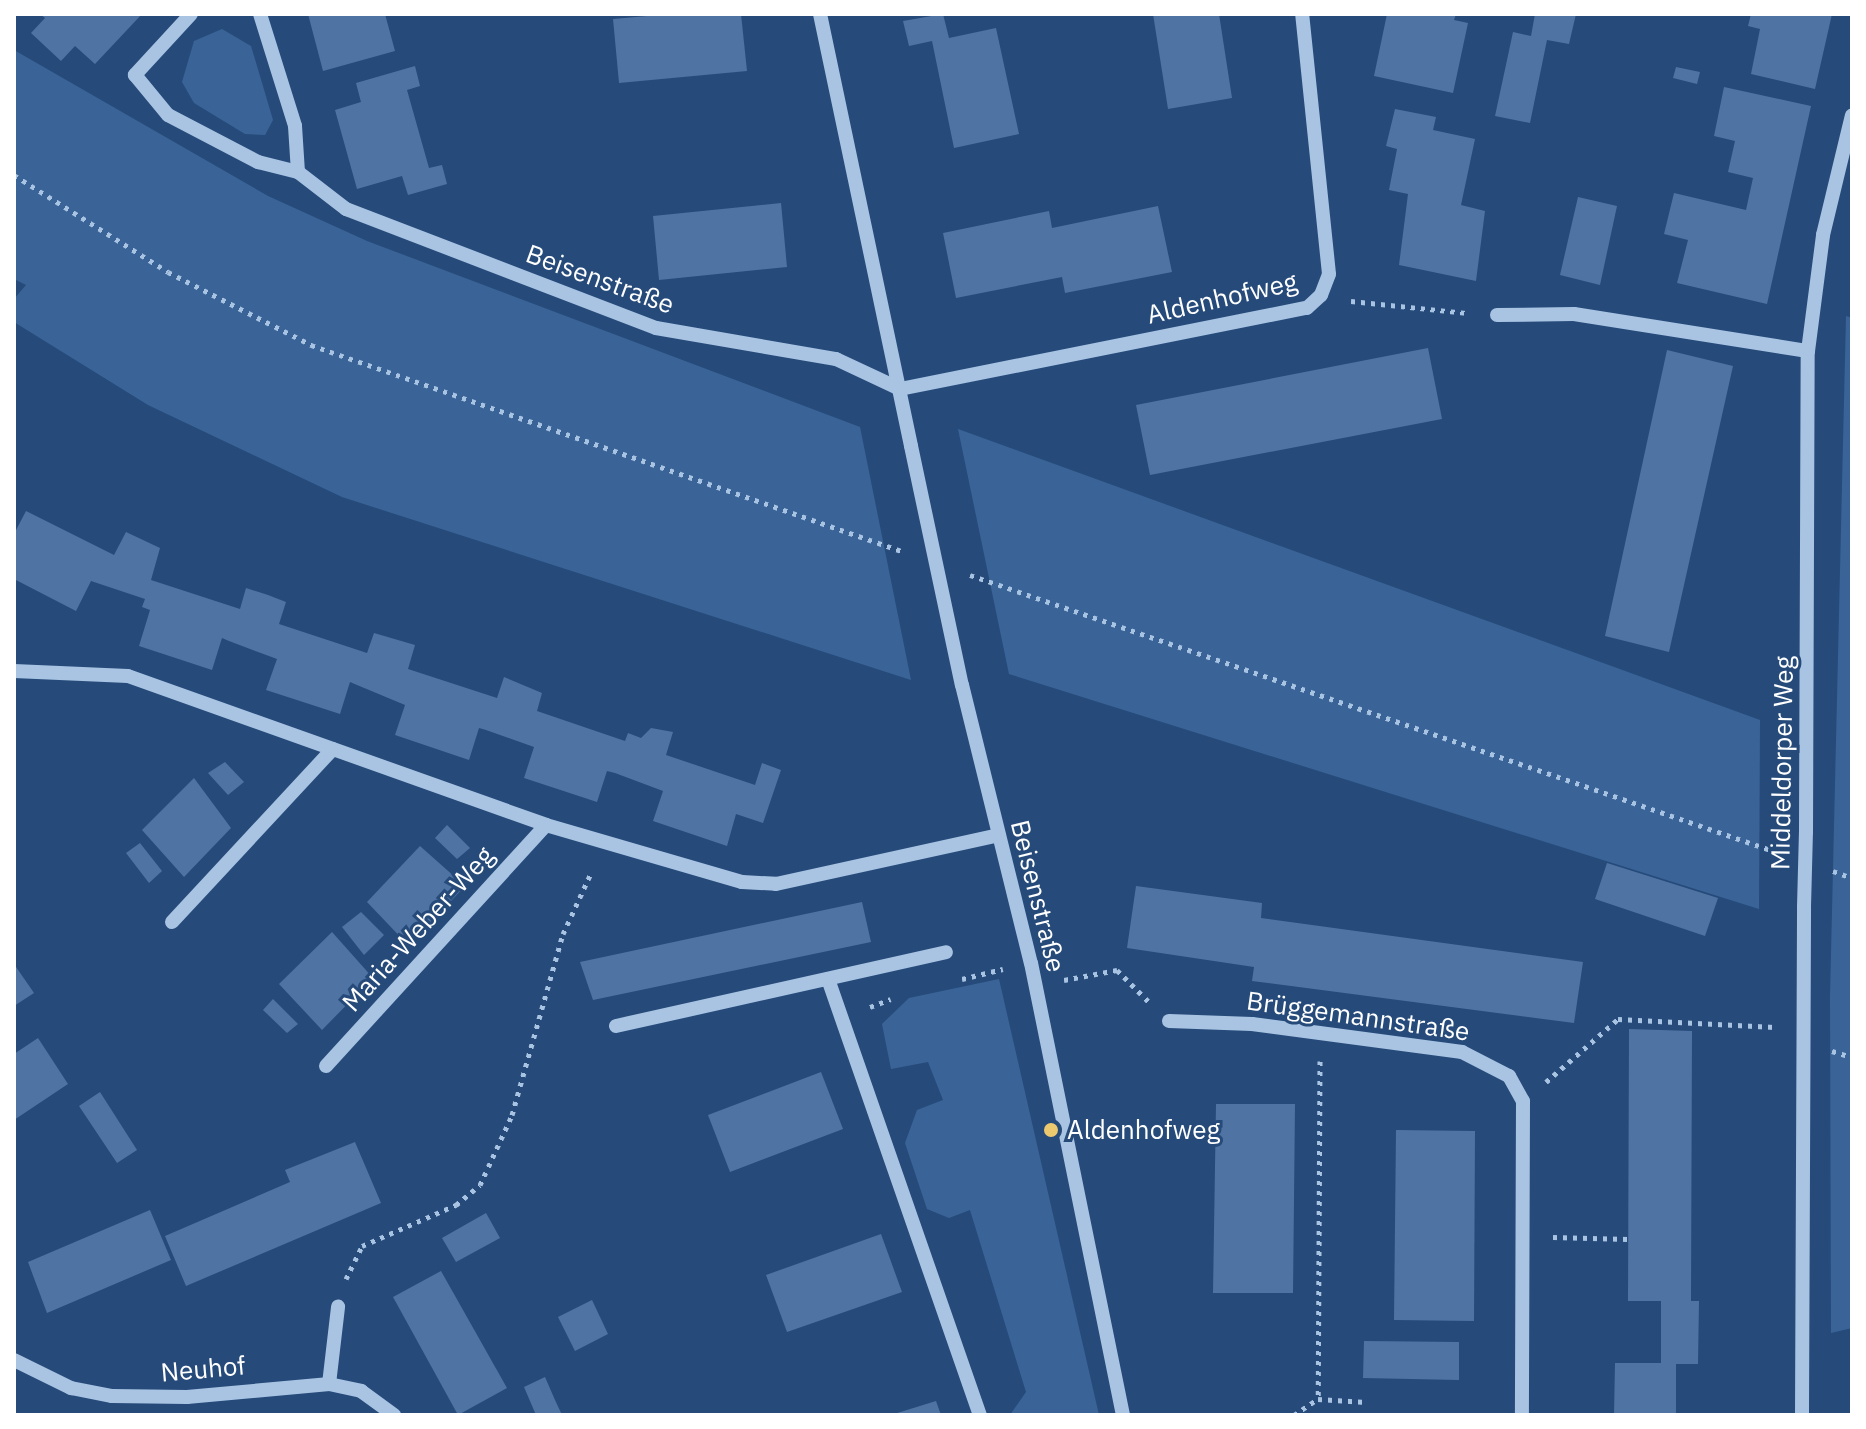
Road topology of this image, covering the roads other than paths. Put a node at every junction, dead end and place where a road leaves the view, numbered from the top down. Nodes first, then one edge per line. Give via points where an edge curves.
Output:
1 (191, 14) edge
2 (260, 14) edge
3 (820, 14) edge
4 (1302, 14) edge
5 (1852, 115) edge
6 (298, 172) junction
7 (1497, 315) road end
8 (1808, 351) junction
9 (900, 389) junction
10 (14, 671) edge
11 (333, 749) junction
12 (546, 825) junction
13 (999, 835) junction
14 (172, 922) dead end
15 (946, 952) dead end
16 (828, 979) junction
17 (1169, 1021) road end
18 (616, 1026) dead end
19 (326, 1066) dead end
20 (338, 1307) road end
21 (14, 1360) edge
22 (329, 1384) junction
23 (394, 1415) edge
24 (980, 1415) edge
25 (1123, 1415) edge
26 (1522, 1415) edge
27 (1802, 1415) edge

1 - 6 street, Beisenstraße via 135,75 168,115 258,162
2 - 6 street via 295,126
3 - 9 street, Beisenstraße
4 - 9 street, Aldenhofweg via 1329,274 1321,295 1307,308
5 - 8 street, Middeldorper Weg via 1823,235
6 - 9 street, Beisenstraße via 346,209 656,328 836,359
7 - 8 street via 1574,314
8 - 27 street, Middeldorper Weg, bridge
9 - 13 street, Beisenstraße, bridge
10 - 11 street, Maria-Weber-Weg via 128,676
11 - 12 street, Maria-Weber-Weg
11 - 14 street
12 - 13 street, Maria-Weber-Weg via 742,882 776,884
12 - 19 street, Maria-Weber-Weg
13 - 25 street, Beisenstraße
15 - 16 street
16 - 18 street
16 - 24 street
17 - 26 street, Brüggemannstraße via 1321,1032 1487,1059 1523,1101
20 - 22 street
21 - 22 street, Neuhof via 71,1388 112,1396 187,1397
22 - 23 street, Neuhof via 361,1391

